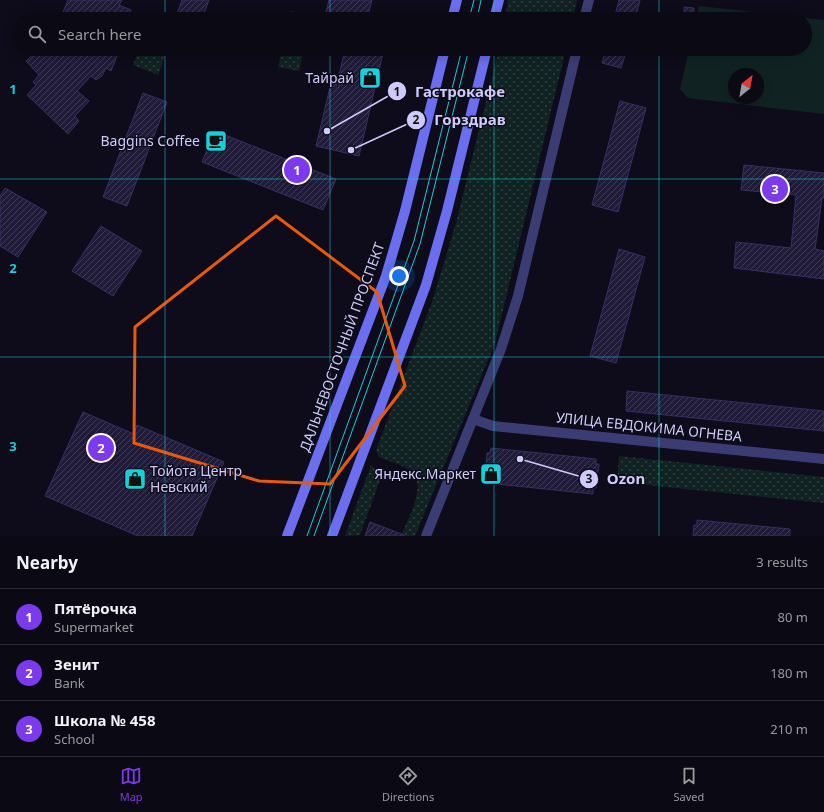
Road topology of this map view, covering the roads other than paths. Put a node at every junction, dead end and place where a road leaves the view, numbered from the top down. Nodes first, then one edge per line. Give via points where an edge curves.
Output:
1 (457, 0) edge
2 (499, 0) edge
3 (589, 0) edge
4 (454, 12) edge
5 (496, 12) edge
6 (586, 12) edge
7 (443, 56) edge
8 (485, 56) edge
9 (575, 56) edge
10 (473, 419) junction
11 (824, 458) edge
12 (287, 536) edge
13 (332, 536) edge
14 (426, 536) edge

1 - 4 main road
2 - 5 main road
3 - 6 street
7 - 12 main road, ДАЛЬНЕВОСТОЧНЫЙ ПРОСПЕКТ via 405,211 386,276
8 - 13 main road via 426,285
9 - 10 street via 518,296 501,349
10 - 11 street, УЛИЦА ЕВДОКИМА ОГНЕВА via 493,426
10 - 14 street

